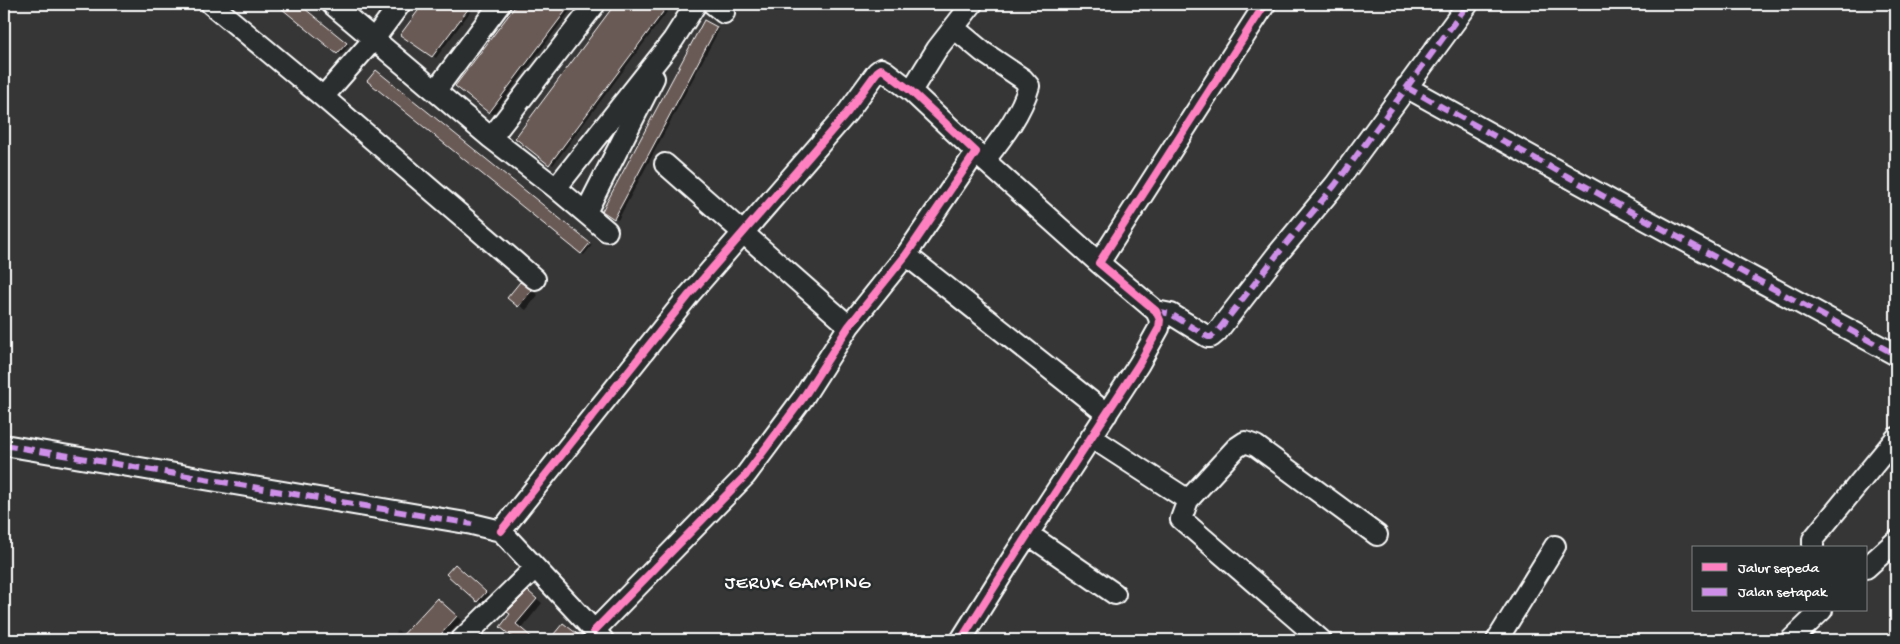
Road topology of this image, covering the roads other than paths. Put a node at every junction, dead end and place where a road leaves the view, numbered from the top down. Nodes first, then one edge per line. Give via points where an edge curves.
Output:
1 (211, 4) edge
2 (332, 4) edge
3 (400, 4) edge
4 (500, 4) edge
5 (595, 4) edge
6 (696, 4) edge
7 (972, 4) edge
8 (1265, 4) edge
9 (1468, 4) edge
10 (954, 28) junction
11 (374, 40) junction
12 (672, 40) junction
13 (1406, 87) junction
14 (436, 90) junction
15 (910, 91) junction
16 (323, 97) junction
17 (491, 138) junction
18 (980, 156) junction
19 (665, 164) dead end
20 (556, 188) junction
21 (586, 212) junction
22 (607, 231) dead end
23 (742, 233) junction
24 (906, 255) junction
25 (1099, 264) junction
26 (535, 279) dead end
27 (1156, 311) junction
28 (849, 326) junction
29 (1896, 356) edge
30 (1107, 414) junction
31 (1091, 437) junction
32 (1896, 438) edge
33 (4, 446) edge
34 (1188, 500) junction
35 (486, 527) junction
36 (1028, 534) junction
37 (1377, 535) dead end
38 (1896, 541) edge
39 (1555, 546) dead end
40 (1813, 546) edge
41 (1868, 566) edge
42 (530, 573) junction
43 (1116, 594) dead end
44 (1820, 612) edge
45 (599, 636) edge
46 (461, 640) edge
47 (961, 640) edge
48 (1321, 640) edge
49 (1497, 640) edge
50 (1791, 640) edge

1 - 16 street
2 - 11 street
3 - 11 street
4 - 14 street
5 - 17 street
6 - 12 street
7 - 10 street
8 - 25 street
9 - 13 street
10 - 15 street
10 - 18 street via 1029,86 1005,134
11 - 14 street
11 - 16 street
12 - 20 street
12 - 21 street
13 - 27 street via 1335,185 1211,337 1202,335 1171,314
13 - 29 street
14 - 17 street
15 - 18 street
15 - 23 street via 885,71 877,72 847,113
16 - 26 street
17 - 20 street
18 - 24 street
18 - 25 street
19 - 23 street
20 - 21 street
21 - 22 street
23 - 28 street
23 - 35 street
24 - 28 street
24 - 30 street
25 - 27 street
27 - 30 street via 1159,328
28 - 45 street via 803,398 745,476
30 - 31 street
31 - 34 street
31 - 36 street
32 - 40 street via 1813,539
33 - 35 street
34 - 37 street via 1245,442 1256,446
34 - 48 street via 1181,519
35 - 42 street
36 - 43 street
36 - 47 street
38 - 41 street
39 - 49 street
42 - 45 street
42 - 46 street
44 - 50 street

